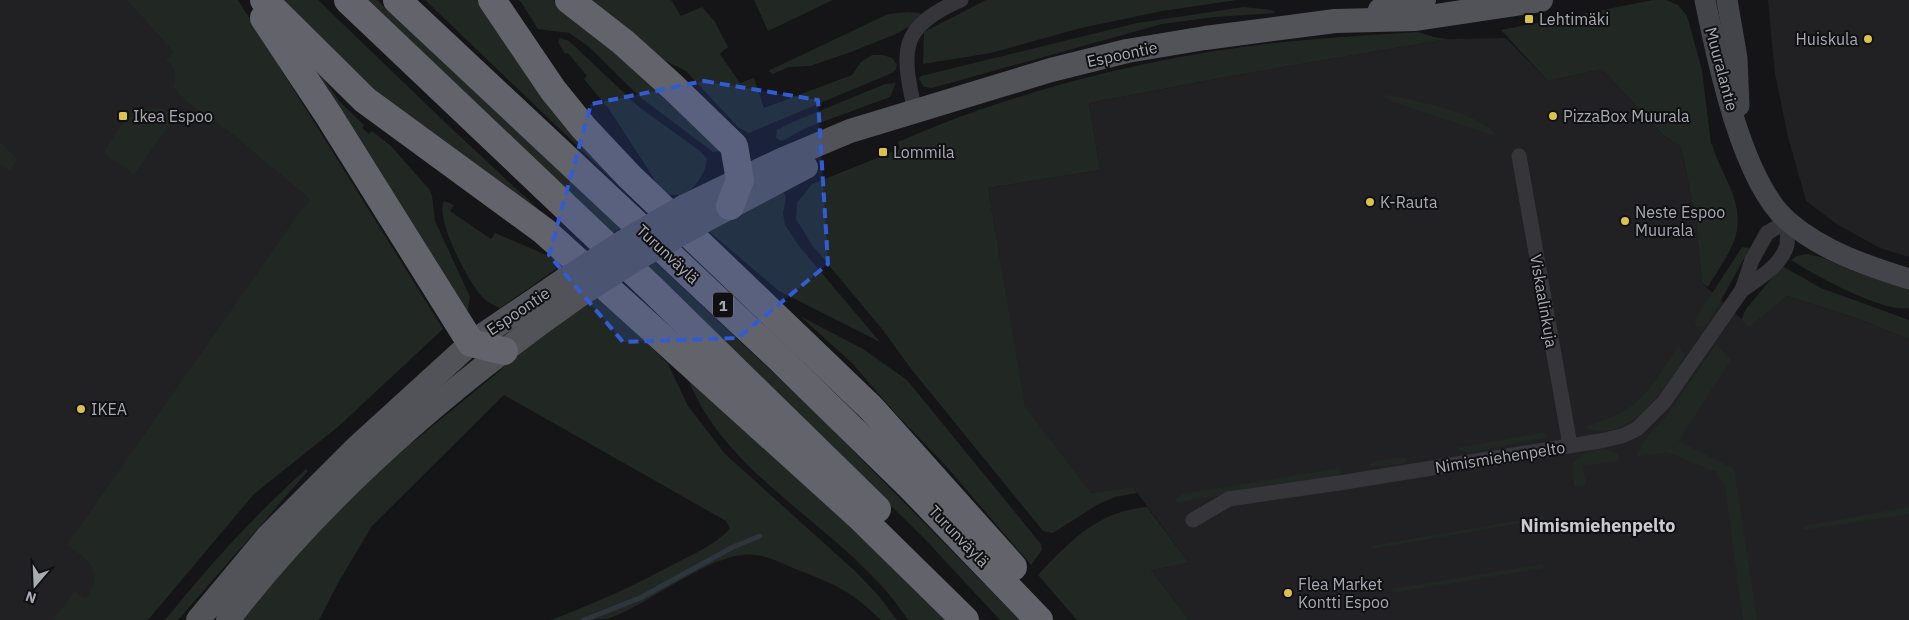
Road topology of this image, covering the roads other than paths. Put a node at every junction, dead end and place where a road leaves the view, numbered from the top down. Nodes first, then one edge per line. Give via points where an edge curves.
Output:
1 (253, 0) edge
2 (264, 0) edge
3 (348, 0) edge
4 (398, 0) edge
5 (492, 0) edge
6 (568, 0) edge
7 (961, 0) edge
8 (1424, 0) edge
9 (1540, 0) edge
10 (1705, 0) edge
11 (1727, 0) edge
12 (1335, 21) junction
13 (915, 112) junction
14 (1741, 136) junction
15 (1519, 156) dead end
16 (740, 180) junction
17 (730, 206) junction
18 (694, 214) junction
19 (1787, 221) junction
20 (1909, 279) edge
21 (572, 288) junction
22 (1742, 290) junction
23 (471, 343) junction
24 (504, 351) junction
25 (1570, 445) junction
26 (1193, 520) dead end
27 (198, 620) edge
28 (228, 620) edge
29 (965, 620) edge
30 (984, 620) edge
31 (1039, 620) edge
32 (1044, 620) edge

1 - 23 highway
2 - 29 highway via 364,100 551,238 858,516
3 - 30 highway, 1 via 791,424
4 - 31 highway, Turunväylä / 1 via 777,356 912,488
5 - 32 highway via 553,90 583,127 629,176 871,408 1012,565
6 - 16 highway via 623,42 734,146
7 - 13 street via 943,8 912,35 907,47 906,72
8 - 12 main road, Espoontie
9 - 12 main road, Espoontie via 1416,19
10 - 14 street, Muuralantie via 1717,59
11 - 14 street, Muuralantie via 1737,58
12 - 13 main road, Espoontie via 1127,51 1051,70
13 - 16 main road, Espoontie via 850,131
13 - 17 main road, Espoontie via 876,135 788,175
14 - 19 street, Muuralantie via 1759,184
15 - 25 street, Viskaalinkuja
16 - 17 highway
16 - 18 main road, Espoontie
17 - 18 main road, Espoontie
18 - 21 main road, Espoontie, bridge via 638,258
19 - 20 street, Muuralantie via 1823,246
19 - 22 street, Nimismiehenpelto via 1767,233 1752,260
19 - 22 street, Nimismiehenpelto via 1787,246 1778,260 1770,271
21 - 23 main road, Espoontie
21 - 24 main road, Espoontie
22 - 25 street, Nimismiehenpelto via 1649,419 1622,436
23 - 24 highway
23 - 27 main road, Espoontie via 303,500 268,536
24 - 28 main road, Espoontie via 417,421 342,491
25 - 26 street, Nimismiehenpelto via 1229,499

